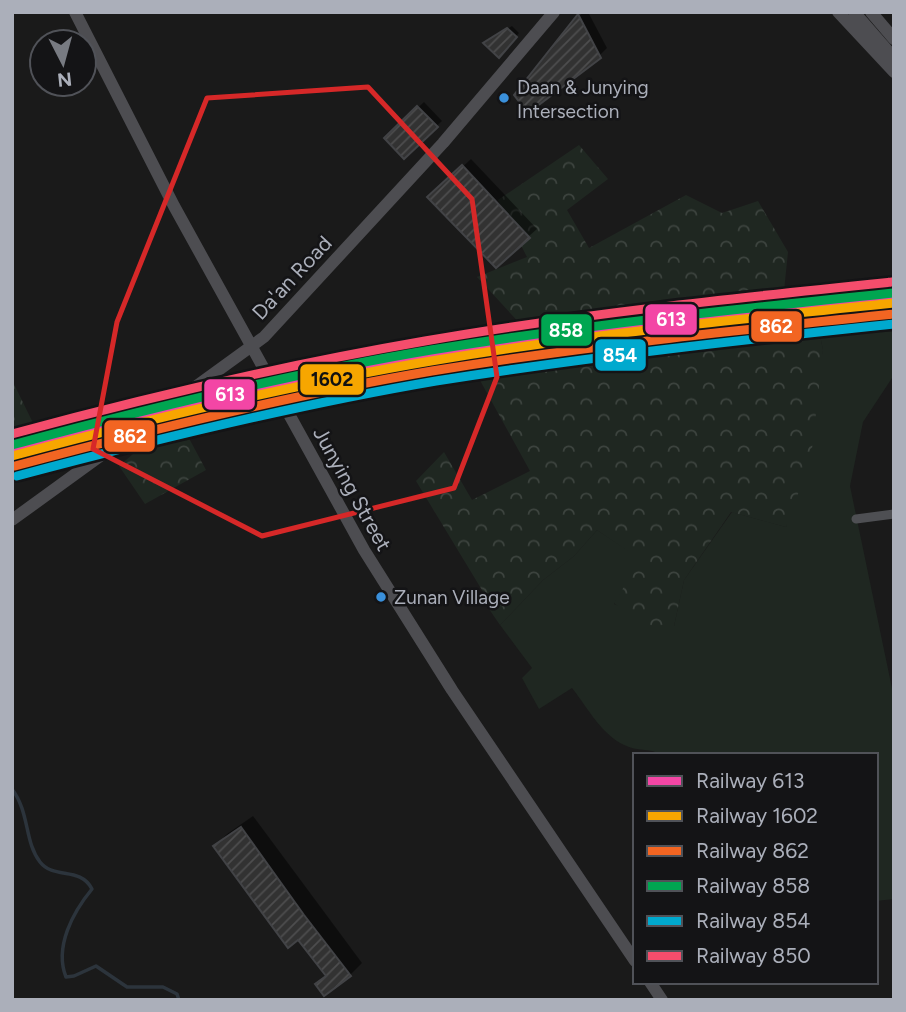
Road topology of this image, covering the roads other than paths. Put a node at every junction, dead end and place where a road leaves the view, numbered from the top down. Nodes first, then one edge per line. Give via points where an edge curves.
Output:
1 (75, 12) edge
2 (554, 12) edge
3 (838, 12) edge
4 (854, 12) edge
5 (871, 12) edge
6 (894, 39) edge
7 (894, 58) edge
8 (894, 72) edge
9 (251, 346) junction
10 (894, 514) edge
11 (856, 519) dead end
12 (12, 520) edge
13 (633, 958) edge
14 (651, 984) edge
15 (662, 1000) edge

1 - 9 street, Junying Street
2 - 9 street, Da'an Road via 443,143
3 - 8 street
4 - 7 street
5 - 6 street
9 - 12 street, Da'an Road
9 - 13 street, Junying Street via 400,610
10 - 11 street
14 - 15 street

